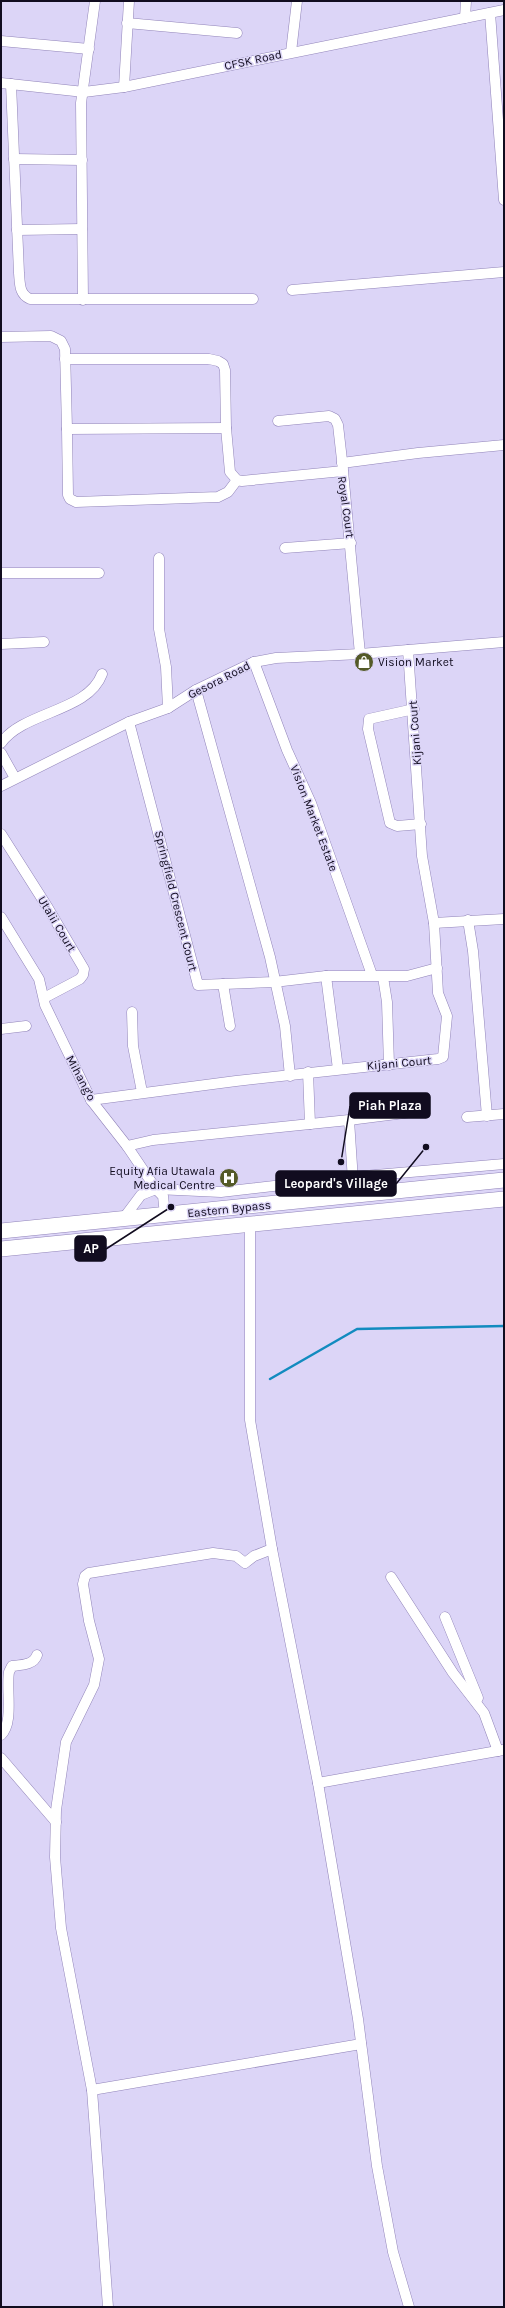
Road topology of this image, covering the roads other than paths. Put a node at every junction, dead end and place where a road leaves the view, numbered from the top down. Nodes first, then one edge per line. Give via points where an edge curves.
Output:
1 (95, 1) edge
2 (129, 1) edge
3 (296, 1) edge
4 (466, 1) edge
5 (504, 10) edge
6 (490, 13) junction
7 (465, 18) junction
8 (127, 22) junction
9 (237, 34) dead end
10 (1, 41) edge
11 (89, 49) junction
12 (291, 52) junction
13 (6, 84) edge
14 (124, 87) junction
15 (84, 92) junction
16 (14, 159) junction
17 (82, 160) junction
18 (504, 200) edge
19 (82, 229) junction
20 (17, 230) junction
21 (504, 272) edge
22 (292, 290) dead end
23 (253, 299) dead end
24 (82, 300) junction
25 (1, 337) edge
26 (65, 359) junction
27 (278, 421) dead end
28 (226, 428) junction
29 (67, 429) junction
30 (504, 446) edge
31 (342, 467) junction
32 (237, 480) junction
33 (351, 543) junction
34 (285, 548) dead end
35 (159, 558) dead end
36 (1, 573) edge
37 (99, 574) dead end
38 (44, 642) dead end
39 (504, 642) edge
40 (1, 644) edge
41 (408, 650) junction
42 (360, 654) junction
43 (254, 662) junction
44 (102, 674) dead end
45 (196, 690) junction
46 (168, 708) junction
47 (414, 709) junction
48 (129, 722) junction
49 (1, 743) edge
50 (1, 753) edge
51 (15, 778) junction
52 (1, 786) edge
53 (421, 824) junction
54 (1, 834) edge
55 (1, 917) edge
56 (504, 919) edge
57 (468, 920) junction
58 (434, 923) junction
59 (437, 968) junction
60 (372, 975) junction
61 (326, 976) junction
62 (383, 977) junction
63 (274, 982) junction
64 (223, 984) junction
65 (44, 998) junction
66 (132, 1012) dead end
67 (26, 1026) dead end
68 (230, 1026) dead end
69 (1, 1029) edge
70 (389, 1065) junction
71 (338, 1069) junction
72 (308, 1072) junction
73 (290, 1076) junction
74 (142, 1092) junction
75 (91, 1100) junction
76 (420, 1111) dead end
77 (504, 1114) edge
78 (487, 1116) junction
79 (467, 1117) dead end
80 (349, 1120) junction
81 (310, 1124) junction
82 (127, 1146) junction
83 (504, 1164) edge
84 (452, 1169) junction
85 (352, 1177) junction
86 (504, 1180) edge
87 (454, 1185) junction
88 (156, 1189) junction
89 (221, 1192) junction
90 (354, 1196) junction
91 (504, 1198) edge
92 (222, 1210) junction
93 (165, 1215) junction
94 (123, 1220) junction
95 (250, 1224) junction
96 (1, 1231) edge
97 (1, 1249) edge
98 (272, 1549) junction
99 (391, 1577) dead end
100 (445, 1617) dead end
101 (37, 1655) dead end
102 (484, 1713) junction
103 (1, 1735) edge
104 (501, 1751) edge
105 (1, 1758) edge
106 (318, 1783) junction
107 (56, 1822) junction
108 (361, 2044) junction
109 (92, 2090) junction
110 (108, 2307) edge
111 (409, 2307) edge

1 - 11 street
2 - 8 street
3 - 12 street
4 - 7 street
5 - 6 street, CFSK Road
6 - 7 street, CFSK Road
6 - 18 street
7 - 12 street, CFSK Road
8 - 9 street
8 - 14 street
10 - 11 street
11 - 15 street
12 - 14 street, CFSK Road
13 - 15 street, CFSK Road
13 - 16 street
14 - 15 street, CFSK Road
15 - 17 street via 81,115
16 - 17 street
16 - 20 street
17 - 19 street
19 - 20 street
19 - 24 street
20 - 24 street via 21,292 25,297 30,300
21 - 22 street
23 - 24 street
25 - 26 street via 56,338 65,349
26 - 28 street via 190,358 218,361 223,364 225,370
26 - 29 street
27 - 31 street via 329,416 335,419
28 - 29 street
28 - 32 street via 230,472
29 - 32 street via 68,495 76,502 218,498 228,492
30 - 31 street via 418,452
31 - 32 street, Royal Court
31 - 33 street, Royal Court
33 - 34 street
33 - 42 street, Royal Court
35 - 46 street via 159,629 166,667
36 - 37 street
38 - 40 street
39 - 41 street, Gesora Road
41 - 42 street, Gesora Road
41 - 47 street, Kijani Court
42 - 43 street, Gesora Road via 276,658
43 - 45 street, Gesora Road
43 - 60 street, Vision Market Estate via 287,750 311,803
44 - 49 street via 100,681 90,692 22,727
45 - 46 street, Gesora Road
45 - 63 street via 270,957
46 - 48 street, Gesora Road
47 - 53 street, Kijani Court
47 - 53 street via 369,719 368,730 390,824
48 - 51 street, Gesora Road
48 - 64 street, Springfield Crescent Court via 197,982 201,986
50 - 51 street
51 - 52 street, Gesora Road
53 - 58 street, Kijani Court via 422,856
54 - 65 street, Utalii Court via 84,969 84,976 80,979
55 - 65 street, Mihang'o via 39,979
56 - 57 street
57 - 58 street
57 - 78 street
58 - 59 street, Kijani Court
59 - 62 street, Springfield Crescent Court via 407,976
59 - 70 street, Kijani Court via 438,993 447,1016 443,1057
60 - 61 street, Springfield Crescent Court
60 - 62 street, Springfield Crescent Court via 376,978
61 - 63 street, Springfield Crescent Court
61 - 71 street
62 - 70 street via 387,1002
63 - 64 street, Springfield Crescent Court
63 - 73 street via 285,1026
64 - 68 street
65 - 75 street, Mihang'o
66 - 74 street via 133,1046
67 - 69 street
70 - 71 street, Kijani Court
71 - 72 street, Kijani Court
72 - 73 street, Kijani Court
72 - 81 street
73 - 74 street, Kijani Court
74 - 75 street, Kijani Court
75 - 82 street, Mihang'o
76 - 80 street
77 - 78 street
78 - 79 street
80 - 81 street
80 - 85 street
81 - 82 street via 153,1140
82 - 88 street, Mihang'o
83 - 84 street
84 - 85 street
84 - 87 street
85 - 89 street
85 - 90 street
86 - 87 main road, Eastern Bypass
87 - 90 main road, Eastern Bypass
88 - 89 street
88 - 93 street, Mihang'o via 163,1196
88 - 94 street via 141,1195
89 - 92 street
90 - 92 main road, Eastern Bypass
91 - 95 main road, Eastern Bypass
92 - 93 main road, Eastern Bypass
93 - 94 main road, Eastern Bypass
94 - 96 main road, Eastern Bypass
95 - 97 main road, Eastern Bypass
95 - 98 street via 250,1420
98 - 106 street
98 - 107 street via 245,1563 236,1556 213,1553 89,1573 85,1576 83,1584 89,1621 99,1659 94,1685 66,1742
99 - 102 street via 453,1673
100 - 102 street
101 - 103 street via 30,1663 12,1666 9,1672 9,1713
102 - 104 street
104 - 106 street
105 - 107 street
106 - 108 street
107 - 109 street via 55,1857 61,1928
108 - 109 street
108 - 111 street via 377,2166 393,2252
109 - 110 street

